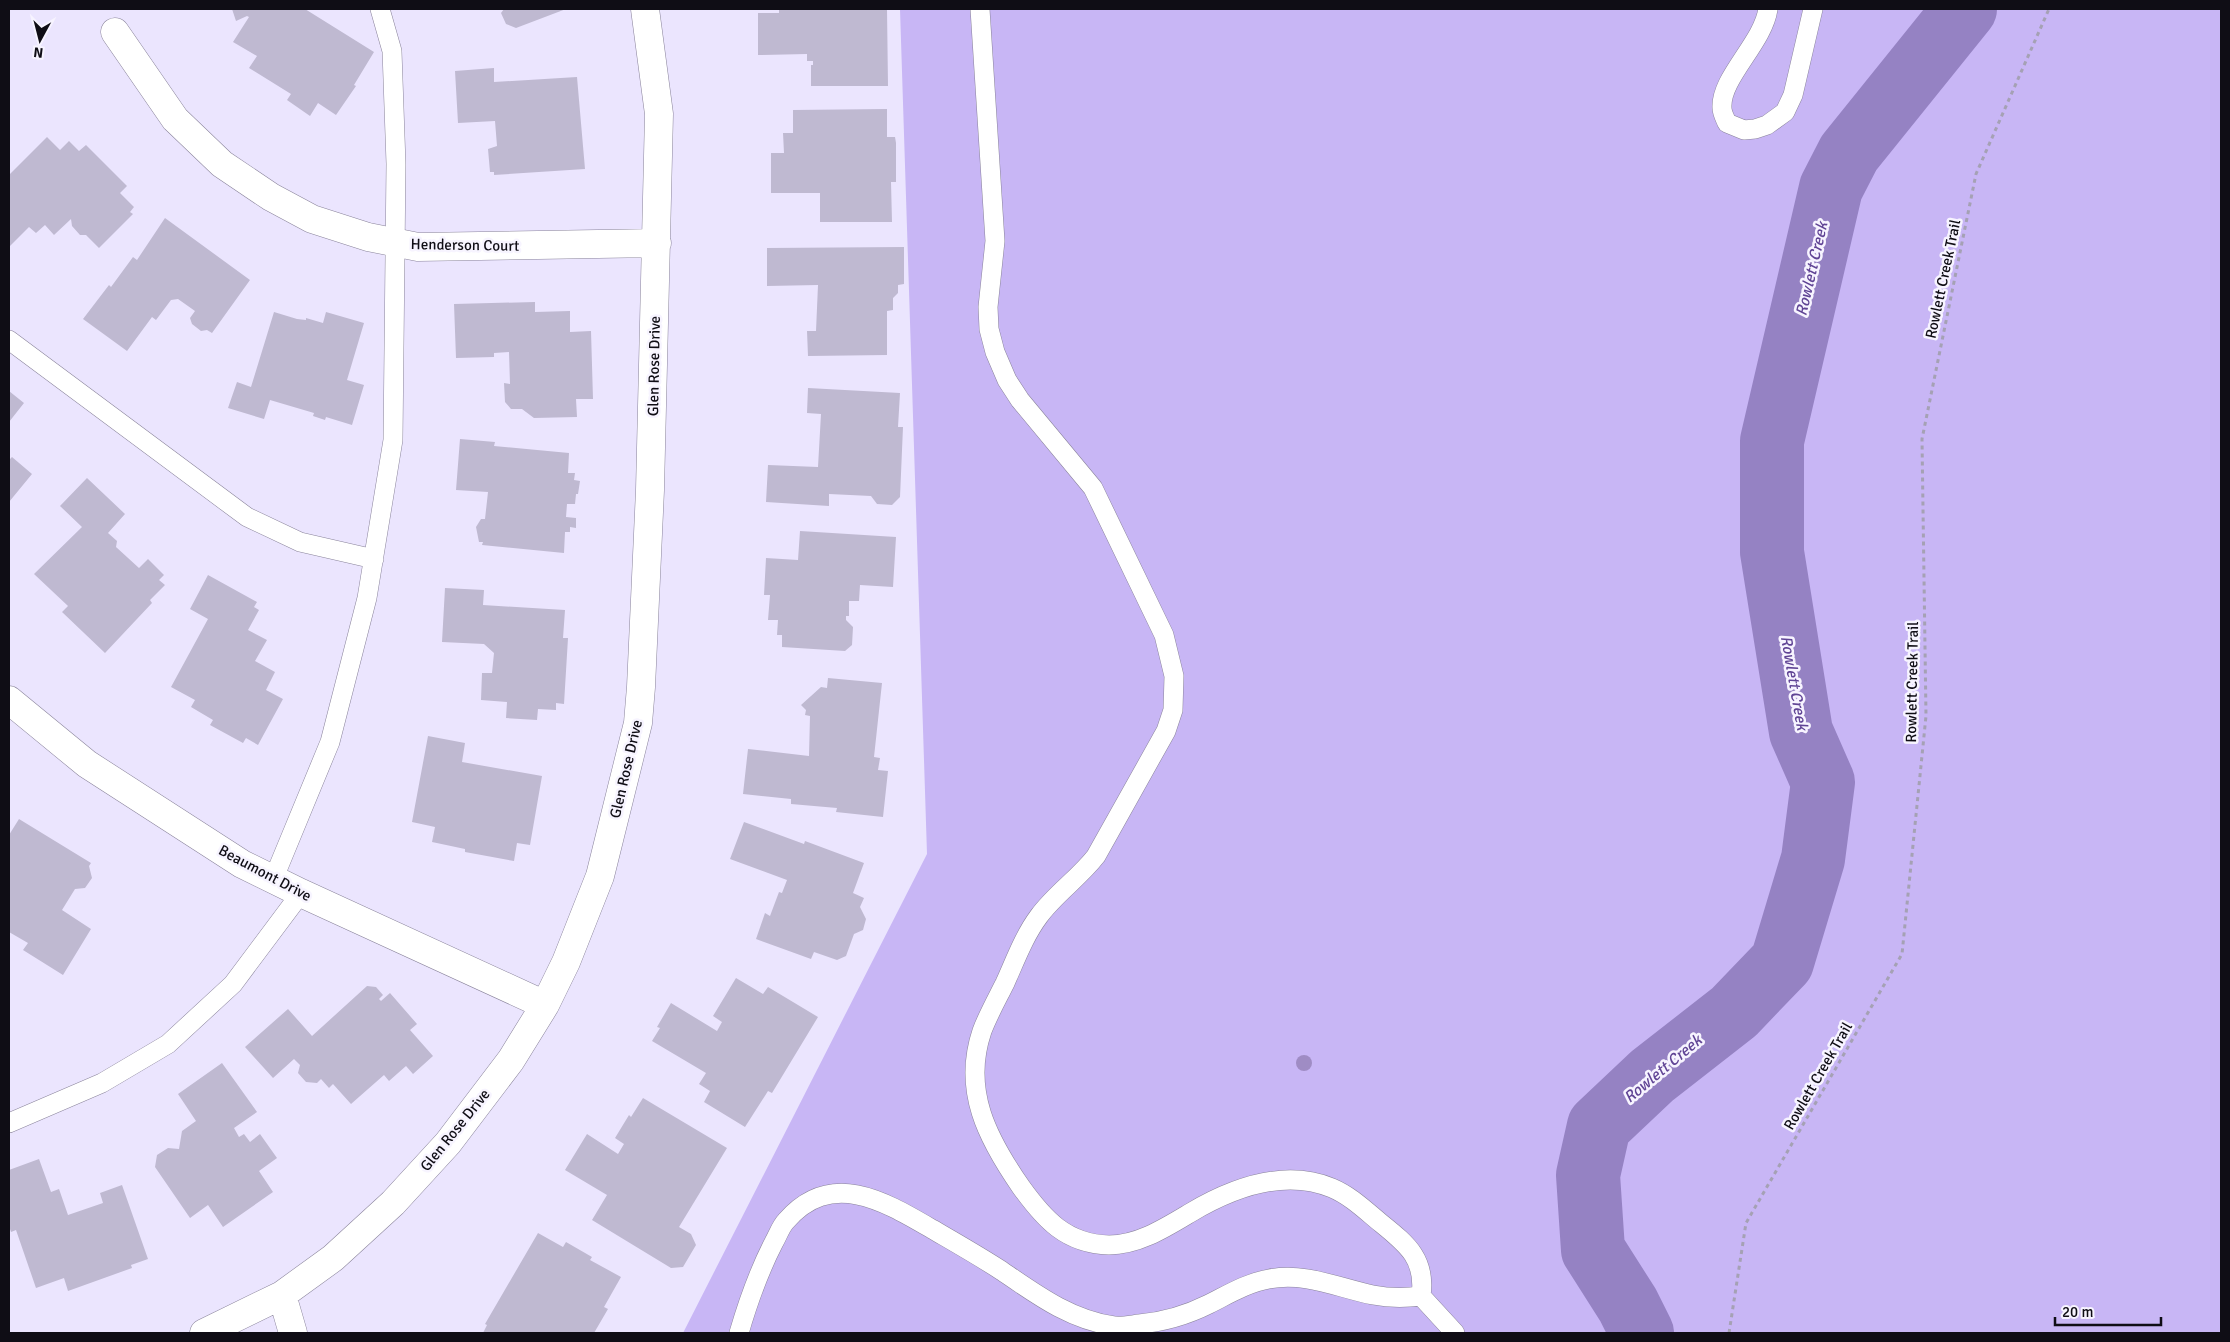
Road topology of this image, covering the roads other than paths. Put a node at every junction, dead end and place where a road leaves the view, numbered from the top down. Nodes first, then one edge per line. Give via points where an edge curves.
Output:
1 (380, 9) edge
2 (645, 9) edge
3 (980, 9) edge
4 (1768, 9) edge
5 (1813, 9) edge
6 (115, 32) dead end
7 (396, 242) junction
8 (657, 242) junction
9 (9, 340) edge
10 (374, 559) junction
11 (9, 700) edge
12 (273, 880) junction
13 (301, 893) junction
14 (545, 1005) junction
15 (9, 1123) edge
16 (282, 1295) junction
17 (1422, 1296) junction
18 (204, 1333) edge
19 (293, 1333) edge
20 (739, 1333) edge
21 (1455, 1333) edge

1 - 7 lane via 392,51
2 - 8 street, Glen Rose Drive via 658,114
3 - 17 lane via 994,241 988,307 995,352 1006,380 1020,400 1093,488 1164,636 1175,695 1166,731 1096,856 1038,917 987,1020 976,1051 974,1071 980,1110 992,1141 1040,1214 1064,1233 1086,1242 1110,1245 1134,1241 1201,1206 1251,1185 1282,1179 1305,1180 1332,1188 1355,1201 1409,1248 1421,1267
4 - 5 lane via 1762,29 1722,101 1727,123 1744,130 1768,126 1785,112 1793,95
6 - 7 street, Henderson Court via 176,119 222,164 271,198 312,218 368,237
7 - 8 street, Henderson Court via 418,247
7 - 10 lane via 393,440
8 - 14 street, Glen Rose Drive via 650,490 638,723 600,876
9 - 10 lane via 247,517 300,542
10 - 12 lane via 330,742
11 - 12 street, Beaumont Drive via 87,764 242,864
12 - 13 street, Beaumont Drive
13 - 14 street, Beaumont Drive
13 - 15 lane via 232,984 168,1044 102,1083
14 - 16 street, Glen Rose Drive via 511,1060 448,1143 393,1203 333,1258
16 - 18 street, Glen Rose Drive
16 - 19 street
17 - 20 lane via 1373,1295 1305,1278 1270,1279 1241,1287 1179,1316 1116,1326 1085,1320 1058,1308 980,1257 877,1200 837,1193 817,1197 785,1222 754,1284
17 - 21 lane

